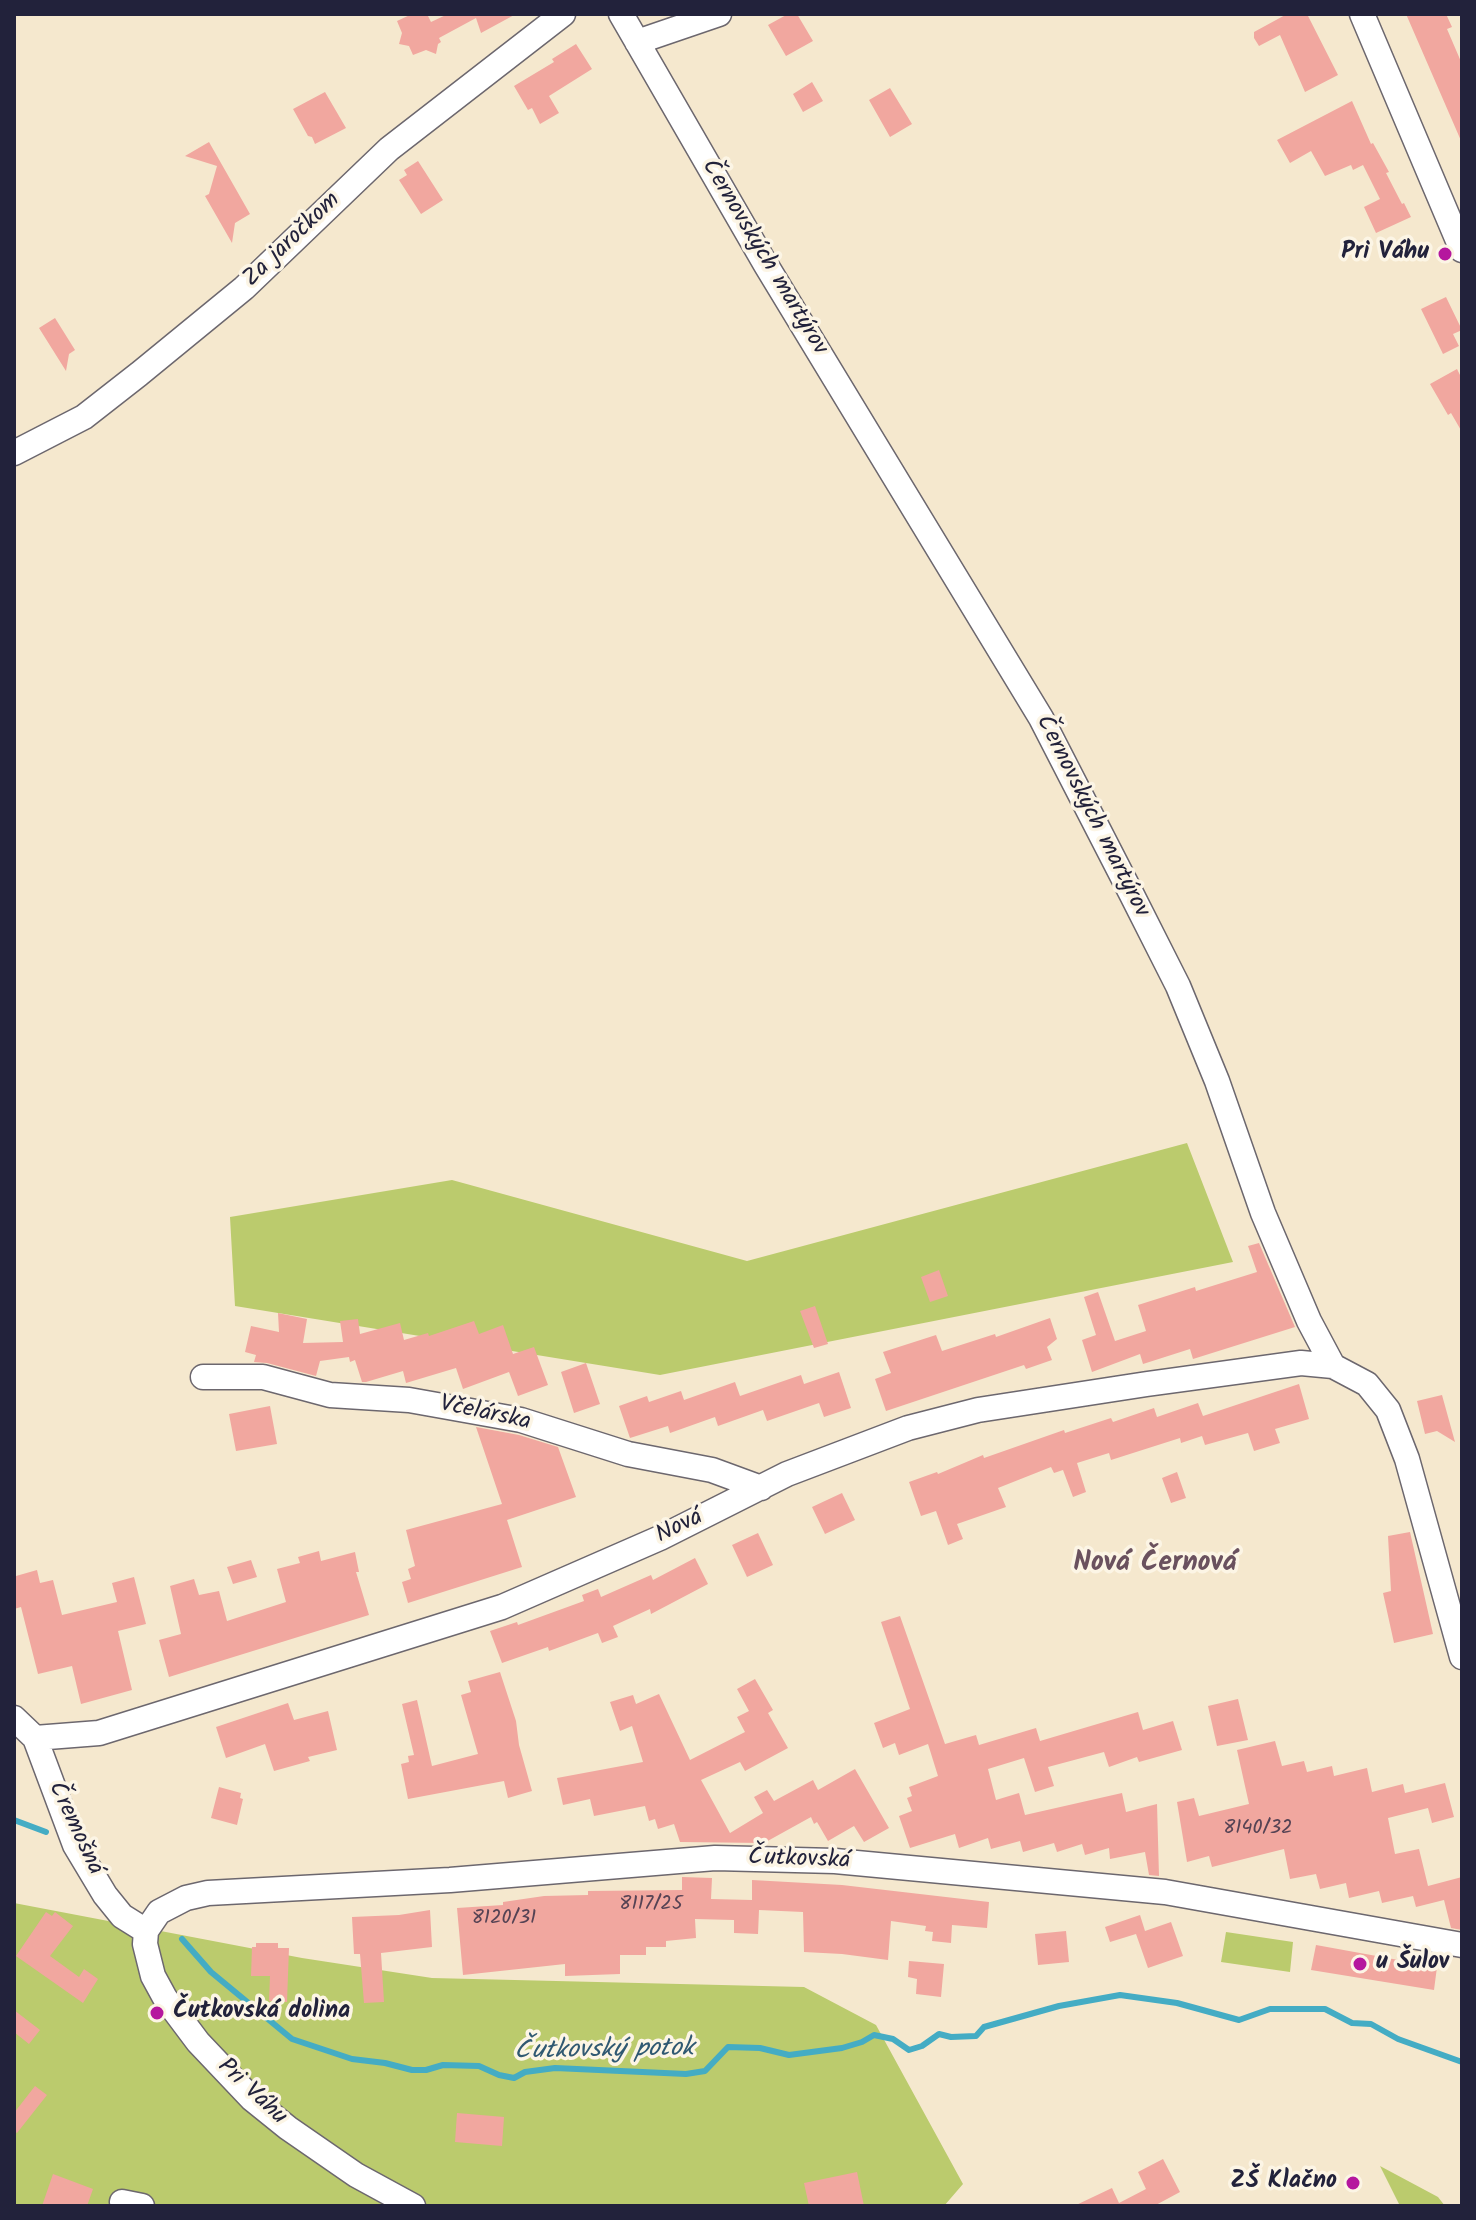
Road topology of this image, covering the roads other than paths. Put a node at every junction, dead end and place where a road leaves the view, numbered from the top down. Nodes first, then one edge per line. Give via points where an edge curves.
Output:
1 (563, 14) edge
2 (621, 14) edge
3 (719, 14) edge
4 (1362, 14) edge
5 (637, 42) junction
6 (1462, 250) edge
7 (14, 453) edge
8 (1333, 1366) junction
9 (203, 1377) dead end
10 (761, 1488) junction
11 (1462, 1657) edge
12 (14, 1718) edge
13 (35, 1738) junction
14 (146, 1931) junction
15 (1462, 1945) edge
16 (413, 2206) edge

1 - 7 street, Za jaročkom via 389,149 244,288 139,374 84,417
2 - 5 street, Černovských martýrov
3 - 5 street
4 - 6 street
5 - 8 street, Černovských martýrov via 1041,718 1178,986 1263,1213
8 - 10 street, Nová via 1301,1363 978,1410 908,1428
8 - 11 street via 1367,1384 1388,1410 1407,1459
9 - 10 street, Včelárska via 263,1377 330,1395 409,1400 521,1420
10 - 13 street, Nová via 502,1607 99,1733
12 - 13 street, Čremošná
13 - 14 street, Čremošná via 75,1845 122,1916
14 - 15 street, Čutkovská via 171,1904 208,1893 715,1858 835,1861 1165,1892
14 - 16 street, Pri Váhu via 153,1976 180,2020 224,2071 288,2128

